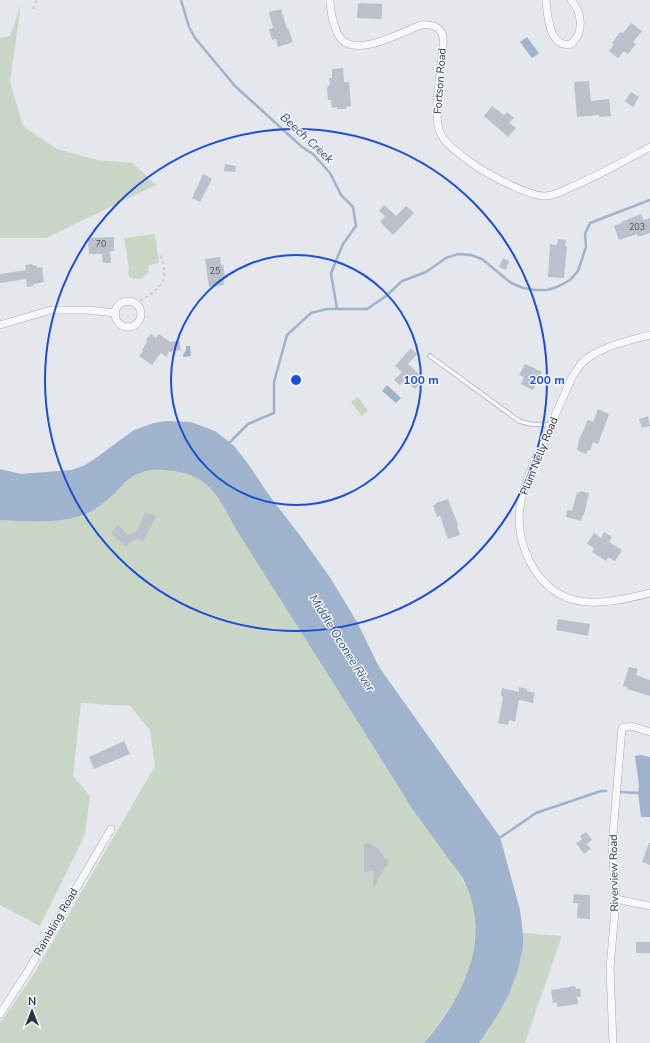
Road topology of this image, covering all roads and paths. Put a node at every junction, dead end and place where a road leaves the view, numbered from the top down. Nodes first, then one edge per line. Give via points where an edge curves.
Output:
1 (37, 0) edge
2 (330, 0) edge
3 (546, 0) edge
4 (571, 0) edge
5 (33, 9) dead end
6 (650, 147) edge
7 (160, 256) dead end
8 (140, 301) dead end
9 (116, 313) dead end
10 (0, 325) edge
11 (650, 335) edge
12 (430, 356) dead end
13 (551, 425) junction
14 (650, 593) edge
15 (650, 732) edge
16 (110, 829) dead end
17 (616, 898) junction
18 (650, 906) edge
19 (0, 1014) edge
20 (613, 1043) edge

1 - 5 path
2 - 6 street, Fortson Road via 332,19 339,37 350,45 377,43 421,25 429,24 437,28 443,36 437,101 438,126 444,139 475,165 518,189 543,197 559,193
3 - 4 street via 549,27 560,44 566,45 572,43 580,27 580,14
7 - 8 path via 165,271 164,280 157,290
9 - 10 street via 51,310
11 - 13 street, Plum Nelly Road via 617,344 581,364 572,377
12 - 13 lane via 519,421
13 - 14 street, Plum Nelly Road via 525,485 520,506 519,528 523,549 532,565 545,584 563,596 582,602 603,603
15 - 17 street, Riverview Road via 631,726 622,728 612,846
16 - 19 street, Rambling Road
17 - 18 street
17 - 20 street, Riverview Road via 610,968

